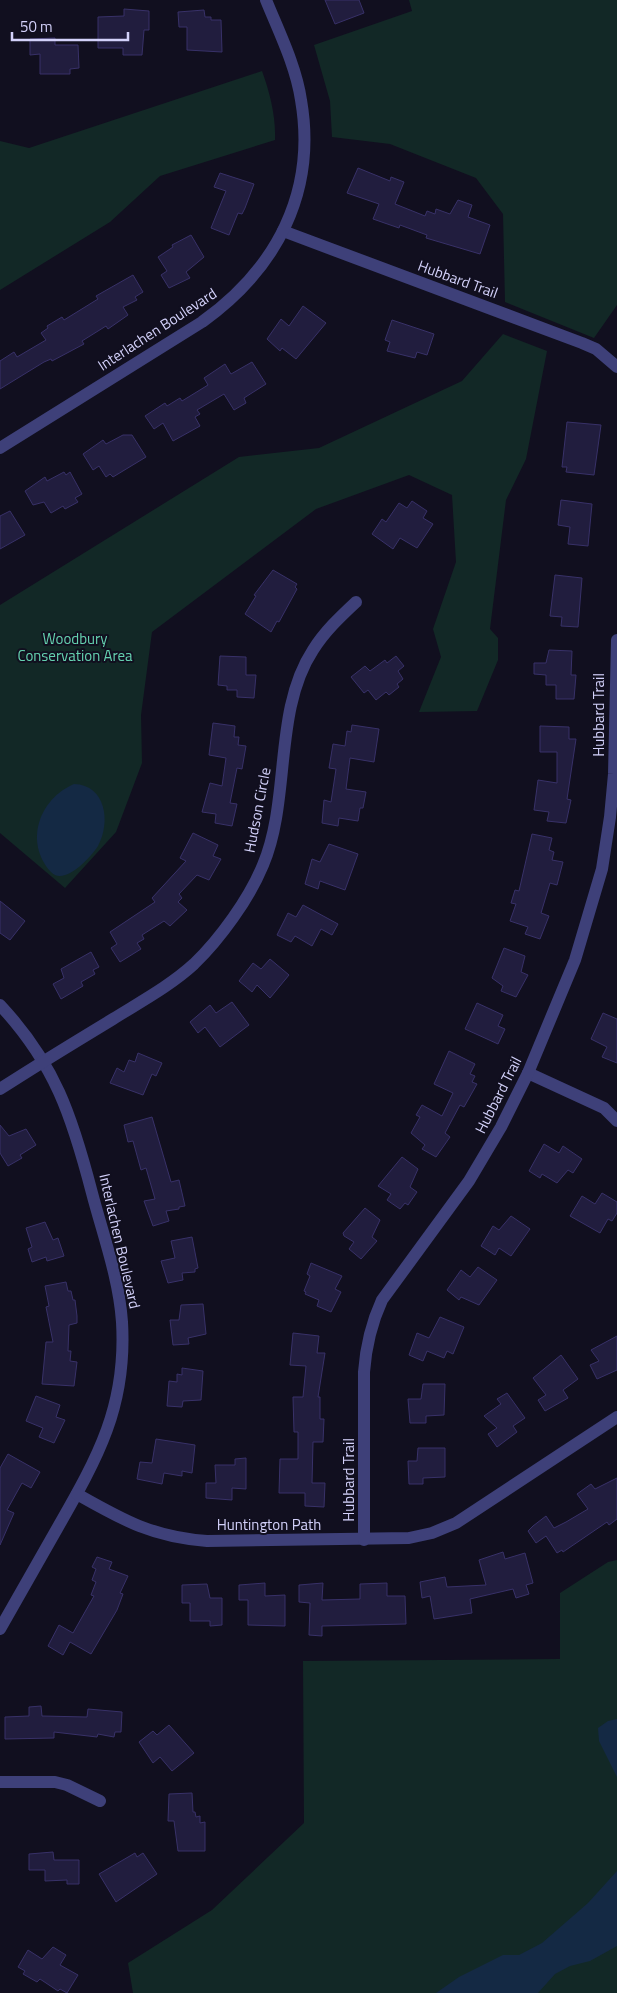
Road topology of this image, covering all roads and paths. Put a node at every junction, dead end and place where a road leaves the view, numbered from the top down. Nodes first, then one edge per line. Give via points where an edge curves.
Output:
1 (266, 0) edge
2 (283, 231) junction
3 (617, 366) edge
4 (0, 448) edge
5 (356, 602) dead end
6 (617, 640) edge
7 (613, 818) edge
8 (0, 1005) edge
9 (44, 1061) junction
10 (528, 1073) junction
11 (0, 1089) edge
12 (617, 1120) edge
13 (617, 1417) edge
14 (77, 1494) junction
15 (364, 1540) junction
16 (0, 1629) edge
17 (0, 1782) edge
18 (100, 1801) dead end

1 - 2 street, Interlachen Boulevard via 296,78 304,123 303,168
2 - 3 street, Hubbard Trail via 582,343 596,349
2 - 4 street, Interlachen Boulevard via 250,282 226,305
5 - 9 street, Hudson Circle via 331,626 312,651 296,686 278,808 263,865 228,927 194,964 155,993
6 - 7 street, Hubbard Trail
7 - 10 street, Hubbard Trail via 589,917 559,1003
8 - 9 street, Interlachen Boulevard via 20,1026
9 - 11 street, Hudson Circle
9 - 14 street, Interlachen Boulevard via 62,1094 76,1131 115,1278 122,1321 119,1389 99,1453
10 - 12 street via 604,1108
10 - 15 street, Hubbard Trail via 469,1181 392,1287 372,1323 364,1372
13 - 15 street, Huntington Path via 456,1523 409,1538
14 - 15 street, Huntington Path via 137,1526 182,1539
14 - 16 street, Interlachen Boulevard
17 - 18 street via 55,1782

